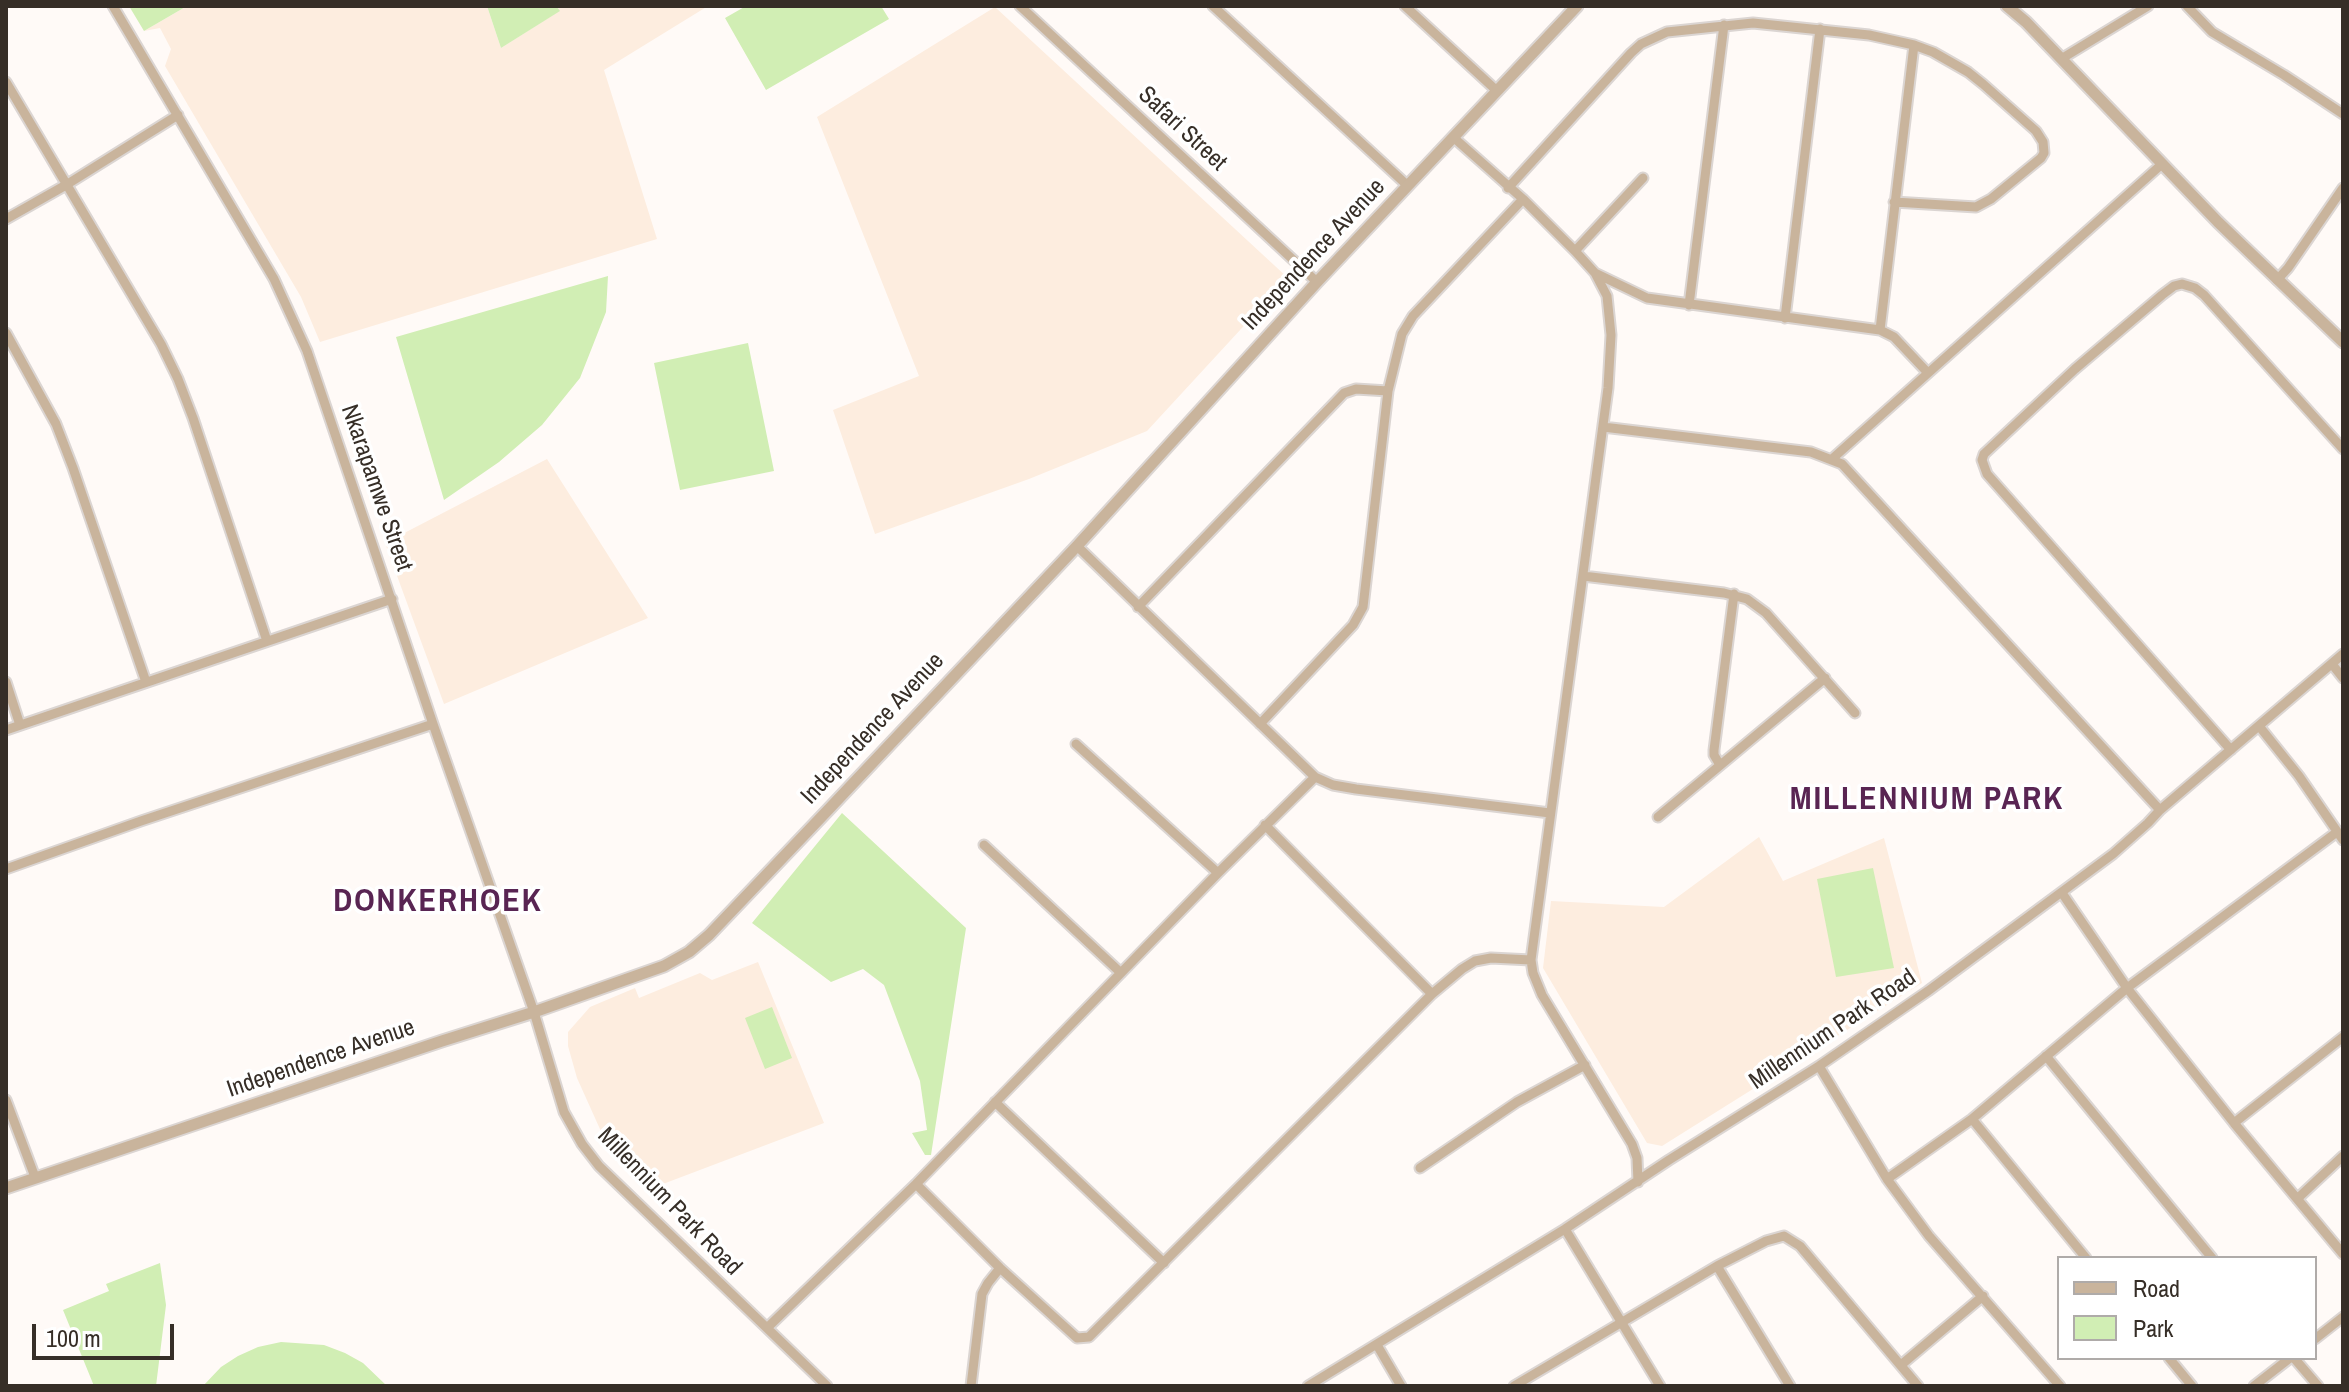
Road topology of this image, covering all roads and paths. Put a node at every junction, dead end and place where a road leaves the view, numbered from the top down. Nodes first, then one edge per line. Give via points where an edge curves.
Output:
1 (113, 6) edge
2 (1020, 6) edge
3 (1213, 6) edge
4 (1405, 6) edge
5 (1577, 6) edge
6 (2007, 6) edge
7 (2148, 6) edge
8 (2187, 6) edge
9 (1032, 10) edge
10 (1724, 25) junction
11 (1820, 29) junction
12 (1914, 45) junction
13 (2061, 59) junction
14 (6, 82) edge
15 (1497, 91) junction
16 (2343, 114) edge
17 (178, 115) junction
18 (1453, 137) junction
19 (2162, 164) junction
20 (1643, 178) dead end
21 (66, 185) junction
22 (1408, 186) junction
23 (1508, 188) junction
24 (2343, 188) edge
25 (1523, 199) junction
26 (1894, 202) junction
27 (6, 219) edge
28 (1575, 251) junction
29 (1595, 273) junction
30 (2277, 280) junction
31 (1317, 282) junction
32 (1689, 305) junction
33 (1785, 318) junction
34 (1880, 330) junction
35 (6, 333) edge
36 (2343, 342) edge
37 (1928, 373) junction
38 (1388, 391) junction
39 (1603, 427) junction
40 (2343, 449) edge
41 (1832, 459) junction
42 (1077, 546) junction
43 (1583, 576) junction
44 (1734, 594) junction
45 (392, 599) junction
46 (1138, 607) junction
47 (267, 641) junction
48 (2343, 654) edge
49 (2332, 664) junction
50 (1825, 678) junction
51 (2343, 678) edge
52 (6, 682) edge
53 (146, 682) junction
54 (1855, 713) dead end
55 (433, 724) junction
56 (1260, 724) junction
57 (20, 725) junction
58 (2259, 726) junction
59 (6, 730) edge
60 (1076, 744) dead end
61 (2231, 750) junction
62 (1720, 765) junction
63 (1315, 777) junction
64 (2160, 810) junction
65 (1550, 813) junction
66 (1658, 817) dead end
67 (1265, 825) junction
68 (2340, 836) edge
69 (984, 845) dead end
70 (6, 869) edge
71 (1218, 873) junction
72 (2062, 893) junction
73 (1531, 960) junction
74 (1121, 973) junction
75 (2127, 988) junction
76 (1432, 994) junction
77 (534, 1012) junction
78 (2343, 1037) edge
79 (2046, 1056) junction
80 (1585, 1065) junction
81 (1819, 1066) junction
82 (6, 1100) edge
83 (995, 1102) junction
84 (1972, 1119) junction
85 (2234, 1123) junction
86 (2343, 1156) edge
87 (1420, 1168) dead end
88 (35, 1177) junction
89 (1887, 1179) junction
90 (1638, 1182) junction
91 (916, 1184) junction
92 (7, 1187) edge
93 (2297, 1199) junction
94 (1565, 1229) junction
95 (2343, 1254) edge
96 (2084, 1256) edge
97 (2210, 1256) edge
98 (1164, 1263) junction
99 (1717, 1266) junction
100 (1000, 1268) junction
101 (1983, 1296) junction
102 (2343, 1317) edge
103 (1622, 1322) junction
104 (767, 1328) junction
105 (2317, 1337) edge
106 (1377, 1345) junction
107 (2171, 1360) edge
108 (2289, 1360) edge
109 (2294, 1360) edge
110 (1901, 1365) junction
111 (827, 1386) edge
112 (971, 1386) edge
113 (1308, 1386) edge
114 (1401, 1386) edge
115 (1514, 1386) edge
116 (1660, 1386) edge
117 (1790, 1386) edge
118 (1918, 1386) edge
119 (2060, 1386) edge
120 (2192, 1386) edge
121 (2254, 1386) edge
122 (2318, 1386) edge

1 - 17 street, Nkarapamwe Street
2 - 9 street, Safari Street
3 - 22 street
4 - 15 street
5 - 15 street, Independence Avenue
6 - 13 street
7 - 13 street
8 - 16 street via 2212,32
9 - 31 street, Safari Street
10 - 11 street
10 - 23 street via 1667,32 1641,44
10 - 32 street
11 - 12 street
11 - 33 street
12 - 26 street
12 - 26 street via 1983,84 2036,131 2044,153 1976,207
13 - 19 street
14 - 21 street
15 - 18 street, Independence Avenue
17 - 21 street
17 - 45 street, Nkarapamwe Street via 274,279 302,339
18 - 22 street, Independence Avenue
18 - 23 street
19 - 30 street
19 - 37 street
20 - 28 street
21 - 27 street
21 - 47 street via 178,379
22 - 31 street, Independence Avenue
23 - 25 street
24 - 30 street
25 - 28 street
25 - 38 street via 1407,324
26 - 34 street
28 - 29 street
29 - 32 street via 1647,298
29 - 39 street via 1607,296 1610,320
30 - 36 street
31 - 42 street, Independence Avenue
32 - 33 street
33 - 34 street
34 - 37 street via 1894,337
35 - 53 street via 56,424
37 - 41 street
38 - 46 street via 1344,393
38 - 56 street via 1363,607 1353,625
39 - 41 street via 1811,452
39 - 43 street
40 - 61 street via 2204,295 2182,284 2075,369 1982,460 1987,474
41 - 64 street via 1849,470
42 - 46 street
42 - 77 street, Independence Avenue via 699,943 664,966
43 - 44 street
43 - 65 street
44 - 50 street via 1766,613
44 - 62 street via 1714,750
45 - 47 street
45 - 55 street, Nkarapamwe Street
46 - 56 street
47 - 53 street
48 - 49 street, Millennium Park Road
49 - 51 street
49 - 58 street, Millennium Park Road
50 - 54 street
50 - 62 street
52 - 57 street
53 - 57 street
55 - 70 street
55 - 77 street, Nkarapamwe Street
56 - 63 street
57 - 59 street
58 - 61 street, Millennium Park Road
58 - 68 street
60 - 71 street
61 - 64 street, Millennium Park Road
62 - 66 street
63 - 65 street via 1356,789
63 - 67 street
64 - 72 street, Millennium Park Road
65 - 73 street
67 - 71 street
67 - 76 street
68 - 75 street
69 - 74 street
71 - 74 street
72 - 75 street
72 - 81 street, Millennium Park Road
73 - 76 street via 1475,961
73 - 80 street via 1536,984
74 - 83 street
75 - 79 street
75 - 85 street
76 - 98 street
77 - 88 street, Independence Avenue
77 - 104 street, Millennium Park Road via 564,1112 582,1144
78 - 85 street
79 - 84 street
79 - 97 street
80 - 87 street via 1517,1102
80 - 90 street via 1632,1144
81 - 89 street
81 - 90 street, Millennium Park Road
82 - 88 street
83 - 91 street
83 - 98 street
84 - 89 street
84 - 96 street
85 - 93 street
86 - 93 street
88 - 92 street, Independence Avenue
89 - 101 street
90 - 94 street, Millennium Park Road
91 - 100 street
91 - 104 street
93 - 95 street
94 - 103 street
94 - 106 street, Millennium Park Road
98 - 100 street via 1094,1335 1080,1339
99 - 103 street
99 - 110 street via 1776,1237 1793,1240
99 - 117 street
100 - 112 street via 982,1294
101 - 110 street
101 - 119 street
102 - 105 street
103 - 115 street
103 - 116 street
104 - 111 street, Millennium Park Road
106 - 113 street, Millennium Park Road
106 - 114 street
107 - 120 street
108 - 121 street
109 - 122 street
110 - 118 street

